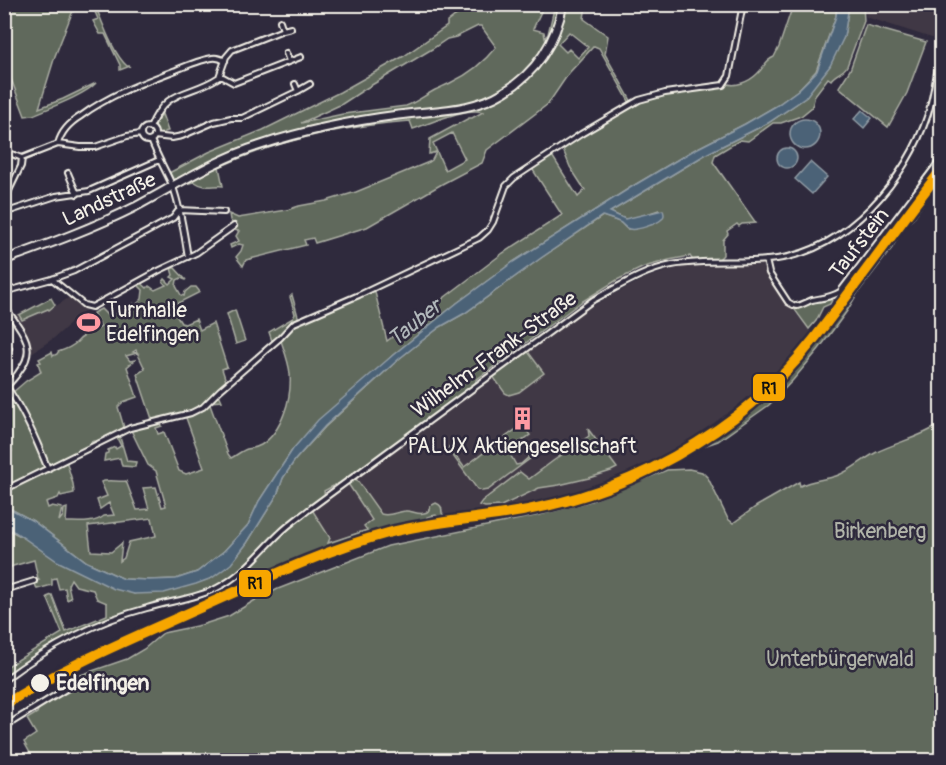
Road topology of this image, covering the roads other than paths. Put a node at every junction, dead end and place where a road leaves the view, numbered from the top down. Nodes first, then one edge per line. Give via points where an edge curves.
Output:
1 (563, 4) edge
2 (743, 4) edge
3 (280, 21) dead end
4 (291, 28) dead end
5 (283, 30) junction
6 (942, 42) edge
7 (286, 53) dead end
8 (301, 57) dead end
9 (225, 61) junction
10 (289, 61) junction
11 (219, 77) junction
12 (296, 84) dead end
13 (310, 84) dead end
14 (298, 91) junction
15 (150, 128) junction
16 (141, 134) junction
17 (152, 138) junction
18 (58, 144) junction
19 (4, 151) edge
20 (22, 158) junction
21 (942, 158) edge
22 (159, 160) junction
23 (68, 173) dead end
24 (172, 186) junction
25 (76, 194) junction
26 (4, 201) edge
27 (179, 210) junction
28 (224, 212) dead end
29 (4, 213) edge
30 (234, 226) dead end
31 (188, 257) junction
32 (4, 260) edge
33 (766, 260) junction
34 (52, 279) junction
35 (4, 292) edge
36 (4, 306) edge
37 (5, 386) edge
38 (48, 469) junction
39 (4, 490) edge
40 (34, 581) dead end
41 (4, 587) edge
42 (4, 681) edge
43 (69, 687) dead end
44 (4, 727) edge

1 - 24 main road, Landstraße via 554,38 538,62 522,79 488,100 301,133 224,159
2 - 38 street via 729,76 723,85 639,100 514,178 506,186 489,230 479,238 294,323 203,407 130,428
3 - 5 street
4 - 5 street
5 - 9 street via 232,50
6 - 33 street, Wilhelm-Frank-Straße via 933,95 919,137 885,192 855,222 823,244 803,253
7 - 10 street
8 - 10 street
9 - 11 street
9 - 18 street via 212,57 188,65 100,103 79,117
10 - 11 street via 234,83
11 - 15 street via 169,100
12 - 14 street
13 - 14 street
14 - 17 street via 242,118 214,122 182,136
15 - 16 street
15 - 17 street
16 - 17 street via 144,140
16 - 18 street via 95,147
17 - 22 street
18 - 20 street
19 - 20 street
20 - 26 street
21 - 33 street, Taufstein via 834,296 793,304 769,273
22 - 24 street
22 - 25 street
23 - 25 street
24 - 27 street
24 - 32 main road, Landstraße via 79,233
25 - 29 street via 56,196
27 - 28 street
27 - 31 street
27 - 34 street via 172,218
30 - 31 street
31 - 34 street via 92,307
33 - 42 street, Wilhelm-Frank-Straße via 671,265 637,276 593,300 311,508 226,584 198,596 147,607 98,624 55,645
34 - 35 street
36 - 37 street via 27,340 28,355 22,369
37 - 38 street via 18,403
38 - 39 street
40 - 41 street
43 - 44 street

